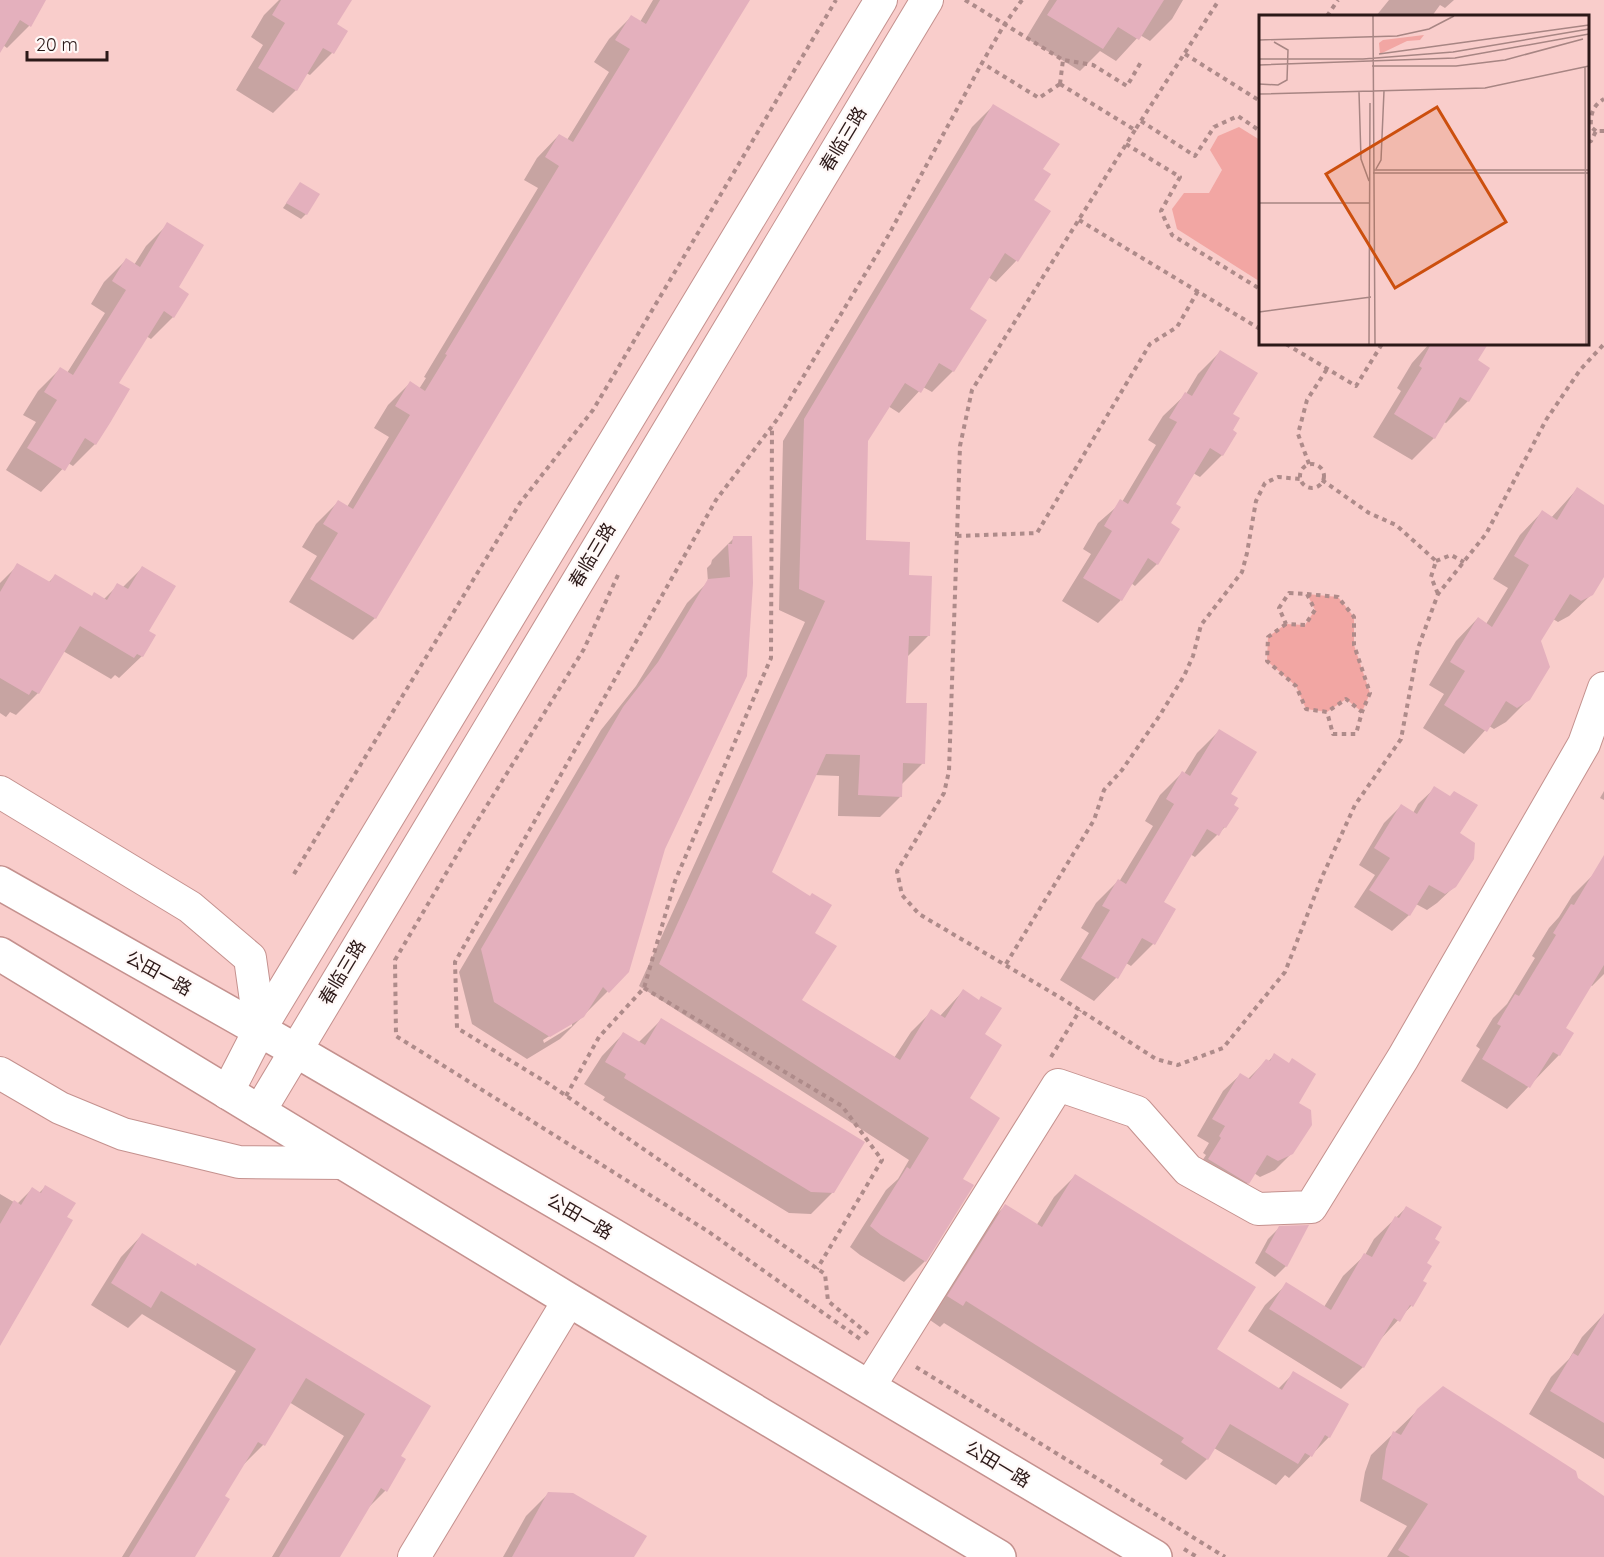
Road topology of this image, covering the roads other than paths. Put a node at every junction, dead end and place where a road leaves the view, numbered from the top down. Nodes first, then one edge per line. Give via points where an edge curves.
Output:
1 (881, 0) edge
2 (927, 0) edge
3 (1604, 687) edge
4 (0, 792) edge
5 (0, 883) edge
6 (0, 954) edge
7 (260, 1029) junction
8 (296, 1050) junction
9 (0, 1072) edge
10 (227, 1092) junction
11 (259, 1112) junction
12 (344, 1163) junction
13 (569, 1300) junction
14 (884, 1362) junction
15 (1167, 1551) edge
16 (414, 1557) edge
17 (999, 1557) edge

1 - 7 street
2 - 8 street, 春临三路
3 - 14 street via 1584,744 1403,1058 1311,1207 1258,1209 1188,1170 1137,1112 1058,1085
4 - 7 street via 190,907 250,958
5 - 7 main road, 公田一路
6 - 10 main road
7 - 8 main road, 公田一路
7 - 10 street
8 - 11 street, 春临三路
8 - 14 main road, 公田一路
9 - 12 street via 60,1108 123,1134 239,1162
10 - 11 main road
11 - 12 main road
12 - 13 main road
13 - 16 street
13 - 17 main road
14 - 15 main road, 公田一路

